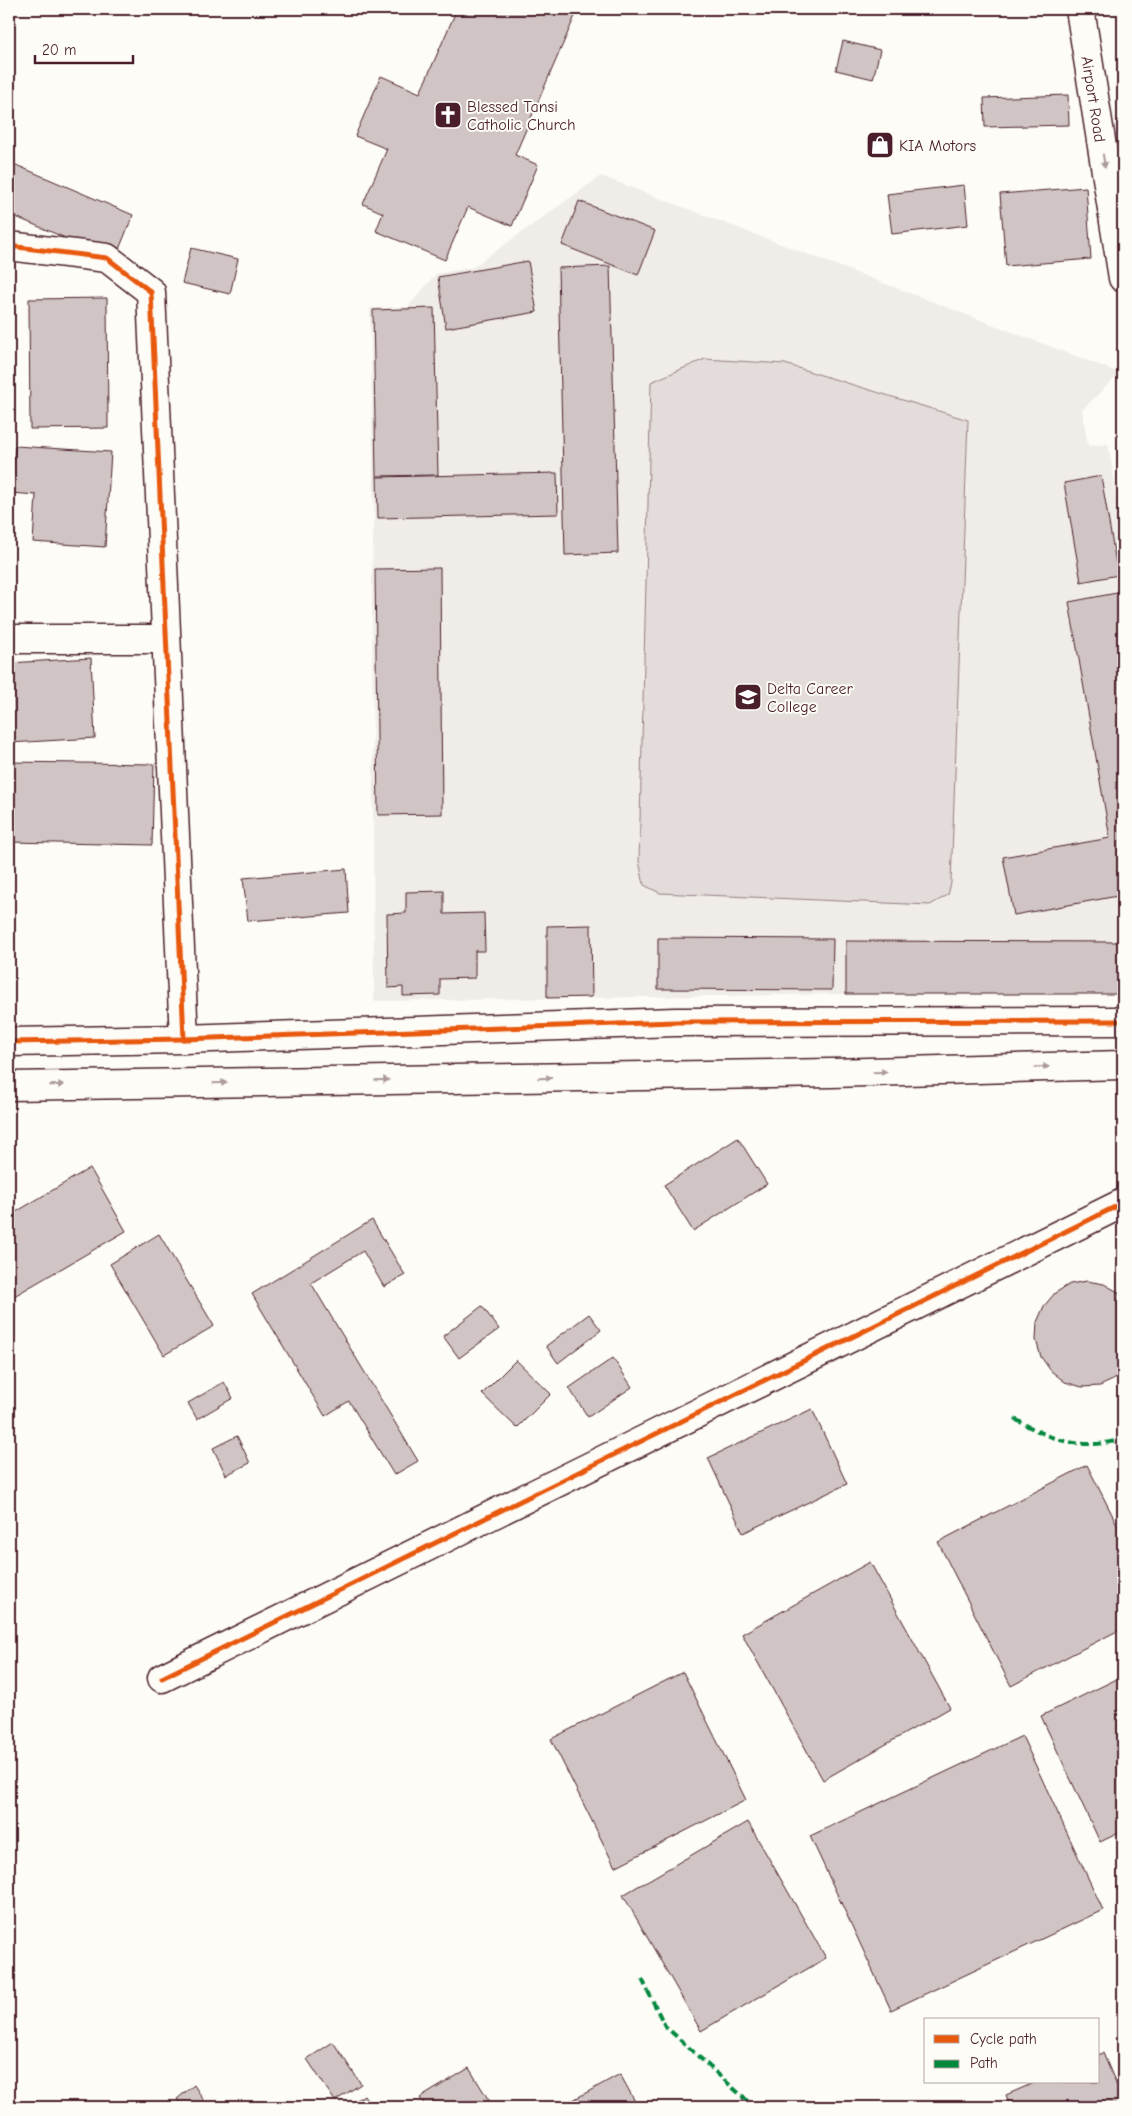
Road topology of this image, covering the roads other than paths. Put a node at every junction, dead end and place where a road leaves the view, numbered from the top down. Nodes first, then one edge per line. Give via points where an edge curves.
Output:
1 (1080, 9) edge
2 (9, 246) edge
3 (1123, 278) edge
4 (166, 639) junction
5 (9, 640) edge
6 (1123, 1021) edge
7 (184, 1039) junction
8 (9, 1042) edge
9 (1123, 1065) edge
10 (9, 1086) edge
11 (1123, 1203) edge
12 (162, 1678) dead end

1 -> 3 street, Airport Road
2 - 4 street via 107,258 150,292
4 - 5 street
4 - 7 street
6 - 7 street via 675,1022
7 - 8 street
10 -> 9 street
11 - 12 street

